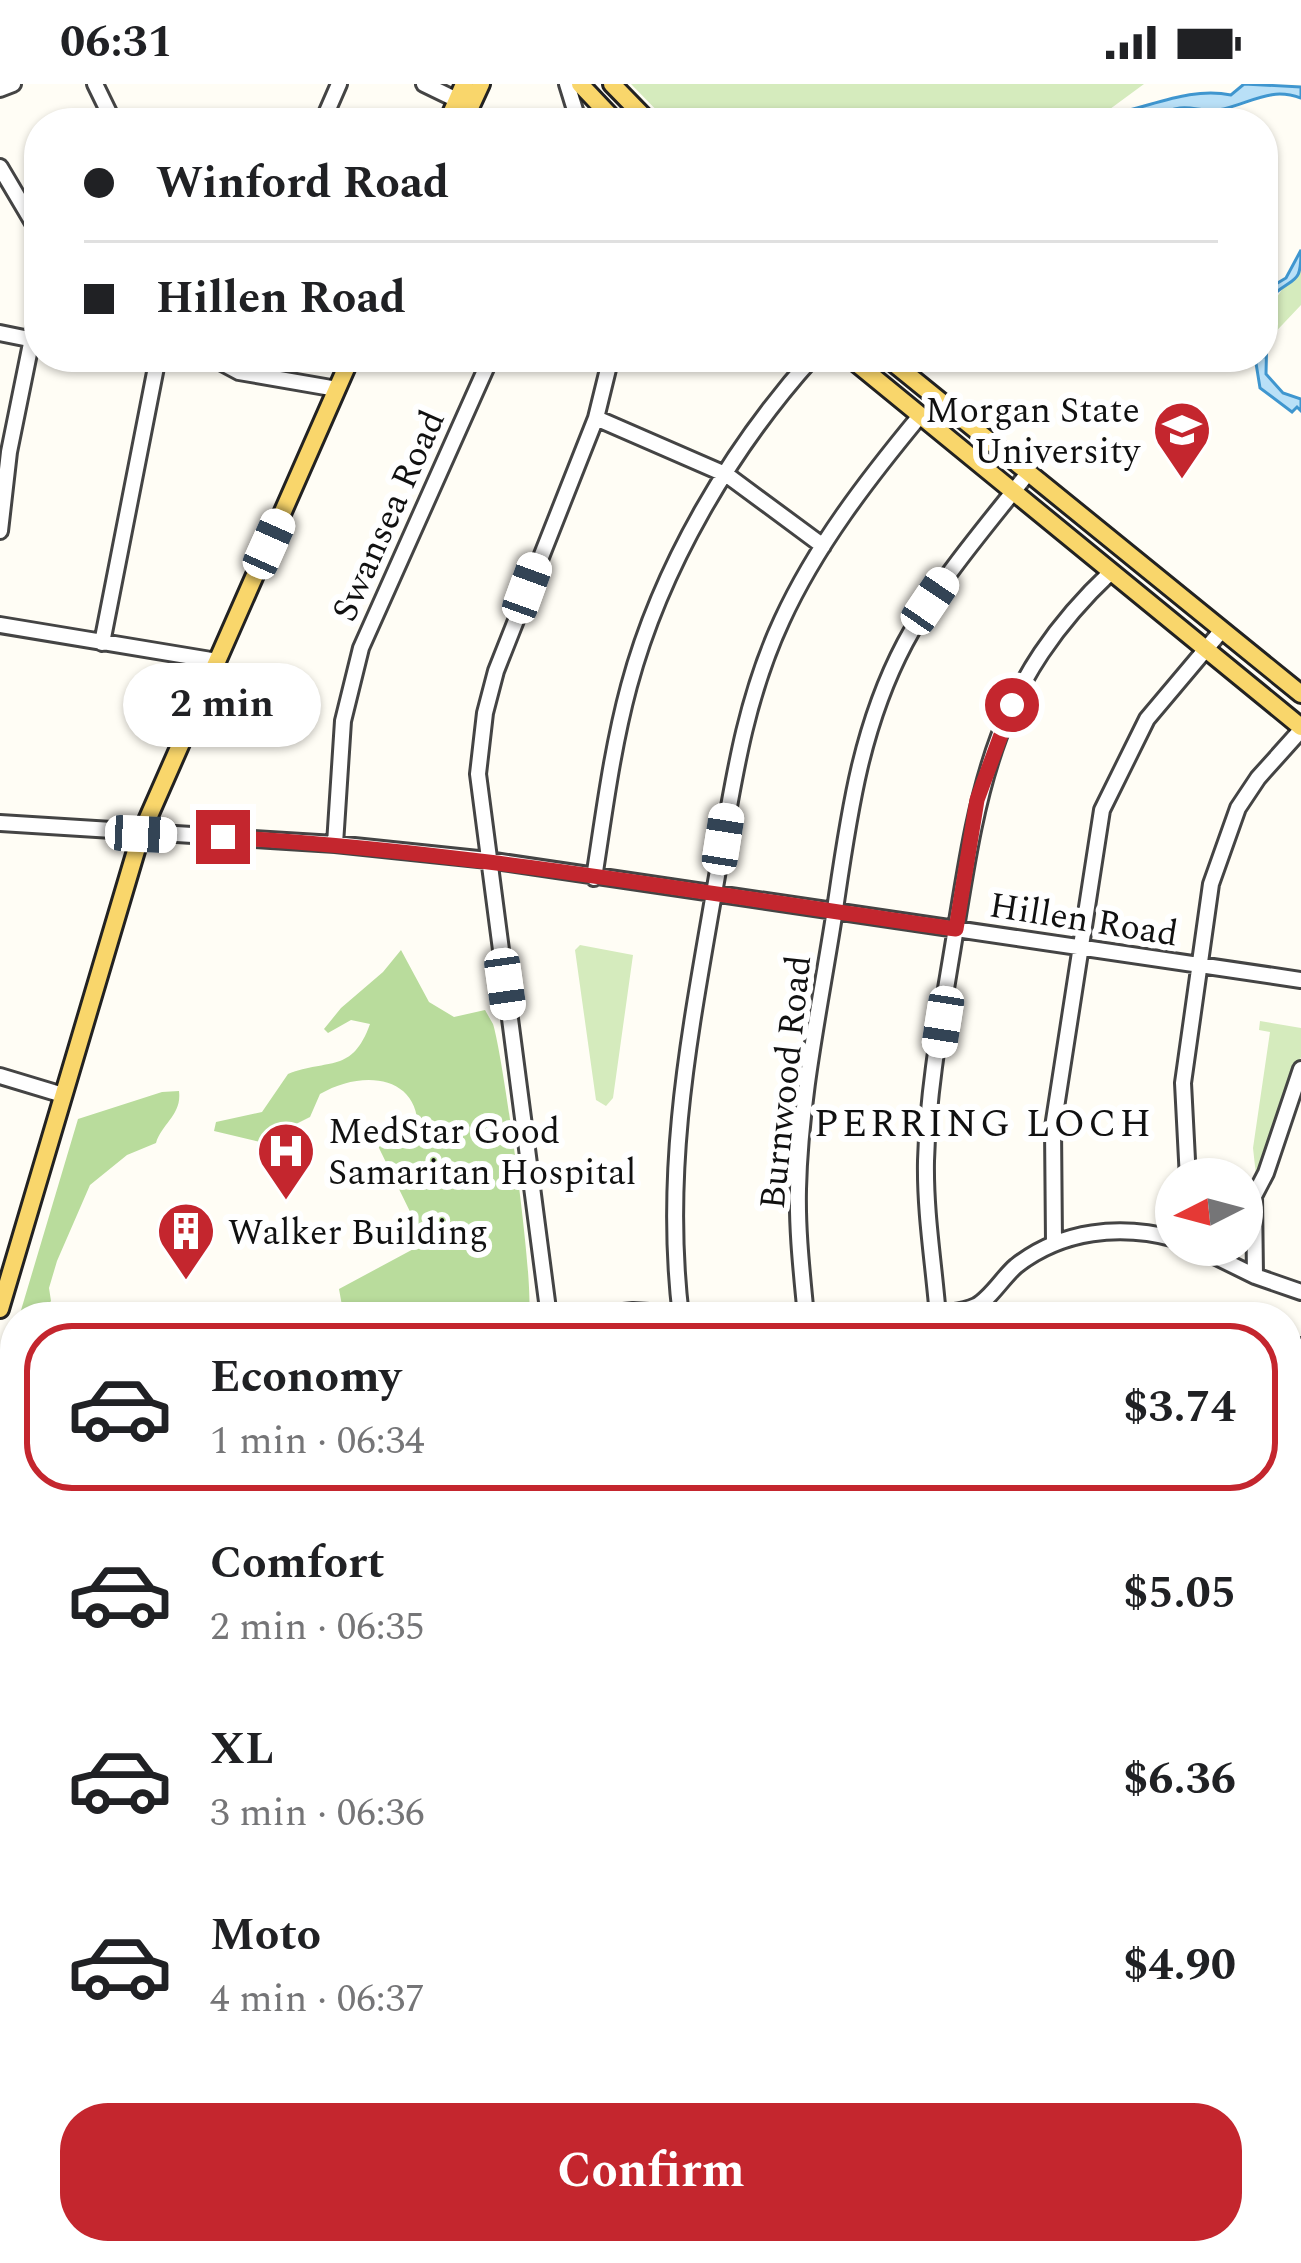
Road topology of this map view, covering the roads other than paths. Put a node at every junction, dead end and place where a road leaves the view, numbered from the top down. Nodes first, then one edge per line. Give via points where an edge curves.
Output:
1 (14, 84) edge
2 (424, 84) edge
3 (580, 84) edge
4 (612, 84) edge
5 (0, 89) edge
6 (461, 92) edge
7 (603, 108) edge
8 (633, 108) edge
9 (0, 167) edge
10 (24, 207) edge
11 (28, 372) edge
12 (155, 372) edge
13 (244, 372) edge
14 (344, 372) edge
15 (484, 372) edge
16 (607, 372) edge
17 (801, 372) edge
18 (866, 372) edge
19 (904, 372) edge
20 (337, 389) junction
21 (919, 417) junction
22 (596, 418) junction
23 (1028, 473) junction
24 (727, 475) junction
25 (1013, 492) junction
26 (0, 531) edge
27 (824, 546) junction
28 (1111, 572) junction
29 (0, 625) edge
30 (1222, 630) junction
31 (102, 643) junction
32 (1207, 649) junction
33 (218, 661) junction
34 (1301, 694) edge
35 (1301, 728) edge
36 (0, 823) edge
37 (141, 834) junction
38 (335, 844) junction
39 (488, 860) junction
40 (595, 878) junction
41 (714, 894) junction
42 (834, 911) junction
43 (956, 929) junction
44 (1079, 947) junction
45 (1199, 966) junction
46 (1301, 980) edge
47 (1301, 1069) edge
48 (0, 1076) edge
49 (63, 1095) junction
50 (1187, 1158) edge
51 (1155, 1236) edge
52 (1054, 1243) junction
53 (1235, 1266) edge
54 (1255, 1276) junction
55 (1301, 1292) edge
56 (2, 1302) edge
57 (547, 1302) edge
58 (680, 1302) edge
59 (805, 1302) edge
60 (937, 1302) edge
61 (980, 1302) edge

1 - 5 street
2 - 6 street
3 - 7 main road
4 - 8 main road
9 - 10 street
11 - 26 street
12 - 31 street
13 - 20 street
14 - 20 main road
15 - 38 street, Swansea Road via 361,648 343,721
16 - 22 street
17 - 24 street
18 - 21 main road
19 - 23 main road
20 - 33 main road
21 - 25 main road
21 - 27 street
22 - 24 street
22 - 39 street via 490,692 478,773
23 - 25 street, Burnwood Road
23 - 30 main road
24 - 27 street
24 - 40 street via 675,567 638,656
25 - 28 main road
25 - 42 street, Burnwood Road via 930,601 883,689 853,787
27 - 41 street via 780,622 748,704
28 - 32 main road
28 - 43 street via 1042,652 1002,726 972,821
29 - 31 street
30 - 32 street
30 - 34 main road
31 - 33 street
32 - 35 main road
32 - 44 street via 1147,719 1116,775 1096,833
33 - 37 main road
35 - 45 street via 1226,831
36 - 37 street, Hillen Road
37 - 38 street, Hillen Road
37 - 49 main road
38 - 39 street, Hillen Road
39 - 40 street, Hillen Road
39 - 57 street
40 - 41 street, Hillen Road
41 - 42 street, Hillen Road
41 - 58 street via 674,1153
42 - 43 street, Hillen Road
42 - 59 street, Burnwood Road via 800,1150
43 - 44 street, Hillen Road
43 - 60 street via 927,1143
44 - 45 street, Hillen Road
44 - 52 street via 1053,1126
45 - 46 street, Hillen Road
45 - 50 street via 1184,1083
47 - 54 street via 1254,1196
48 - 49 street
49 - 56 main road
51 - 52 street via 1120,1231
52 - 61 street via 1018,1264
53 - 54 street
54 - 55 street

